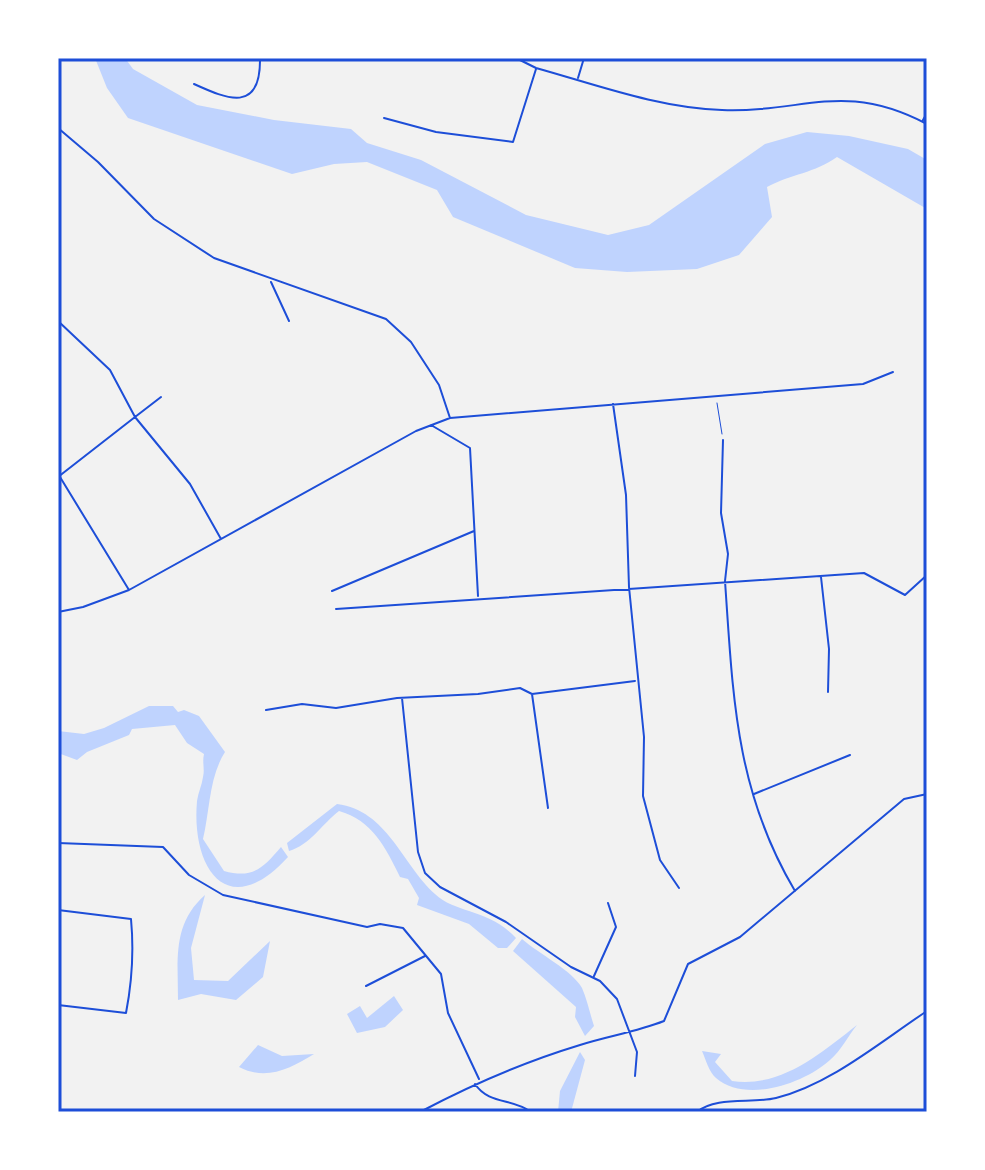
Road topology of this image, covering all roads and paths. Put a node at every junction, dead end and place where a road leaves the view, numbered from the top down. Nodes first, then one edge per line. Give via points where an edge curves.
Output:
1 (260, 58) edge
2 (516, 58) edge
3 (584, 58) edge
4 (536, 68) junction
5 (577, 80) junction
6 (194, 84) dead end
7 (927, 113) edge
8 (384, 118) dead end
9 (922, 121) junction
10 (927, 124) edge
11 (58, 128) edge
12 (271, 281) junction
13 (58, 321) edge
14 (289, 321) dead end
15 (893, 372) dead end
16 (716, 396) junction
17 (161, 397) dead end
18 (612, 403) junction
19 (135, 417) junction
20 (450, 418) junction
21 (430, 425) junction
22 (723, 440) joint
23 (58, 476) edge
24 (475, 530) junction
25 (221, 539) junction
26 (927, 575) edge
27 (821, 576) junction
28 (725, 581) junction
29 (629, 587) junction
30 (129, 590) junction
31 (332, 591) dead end
32 (478, 597) junction
33 (336, 609) dead end
34 (58, 612) edge
35 (638, 680) junction
36 (828, 692) dead end
37 (532, 694) junction
38 (402, 698) junction
39 (266, 710) dead end
40 (850, 755) dead end
41 (752, 794) junction
42 (927, 794) edge
43 (548, 808) dead end
44 (58, 843) edge
45 (679, 888) dead end
46 (796, 892) junction
47 (608, 903) dead end
48 (58, 910) edge
49 (426, 956) junction
50 (593, 977) junction
51 (366, 986) dead end
52 (58, 1005) edge
53 (927, 1011) edge
54 (629, 1035) junction
55 (635, 1076) dead end
56 (480, 1080) junction
57 (474, 1083) junction
58 (420, 1112) edge
59 (531, 1112) edge
60 (697, 1112) edge

1 - 6 street via 256,82 243,98 235,101
2 - 4 street
3 - 5 street
4 - 5 street
4 - 8 street via 513,142 436,132
5 - 9 street via 676,106 763,110 827,99 866,101
7 - 9 street
9 - 10 street
11 - 12 street via 154,219 214,258
12 - 14 street
12 - 20 street via 386,319 439,385
13 - 19 street via 110,370
15 - 16 street via 863,384
16 - 18 street
16 - 22 path
17 - 19 street
18 - 20 street
18 - 29 street via 626,495
19 - 23 street
19 - 25 street via 190,484
20 - 21 street
21 - 24 street via 470,448
21 - 25 street
22 - 28 street
23 - 30 street
24 - 31 street
24 - 32 street
25 - 30 street
26 - 27 street via 905,595 864,573
27 - 28 street
27 - 36 street
28 - 29 street
28 - 41 street via 740,748
29 - 32 street
29 - 35 street
30 - 34 street
32 - 33 street
35 - 37 street
35 - 45 street via 643,796 660,860
37 - 38 street via 520,688
37 - 43 street
38 - 39 street via 336,708 302,704
38 - 50 street via 418,852 425,873 440,887
40 - 41 street
41 - 46 street via 770,849
42 - 46 street via 904,799 890,809
44 - 49 street via 163,847 189,875 223,895 367,927 403,928
46 - 54 street via 740,937 688,964 664,1021
47 - 50 street via 616,927
48 - 52 street via 131,919 133,977 126,1013
49 - 51 street
49 - 56 street via 441,974 448,1013
50 - 54 street via 617,999
53 - 60 street via 819,1082 773,1099 717,1103
54 - 55 street via 637,1052
54 - 56 street via 582,1044
56 - 57 street
57 - 58 street
57 - 59 street via 493,1100

